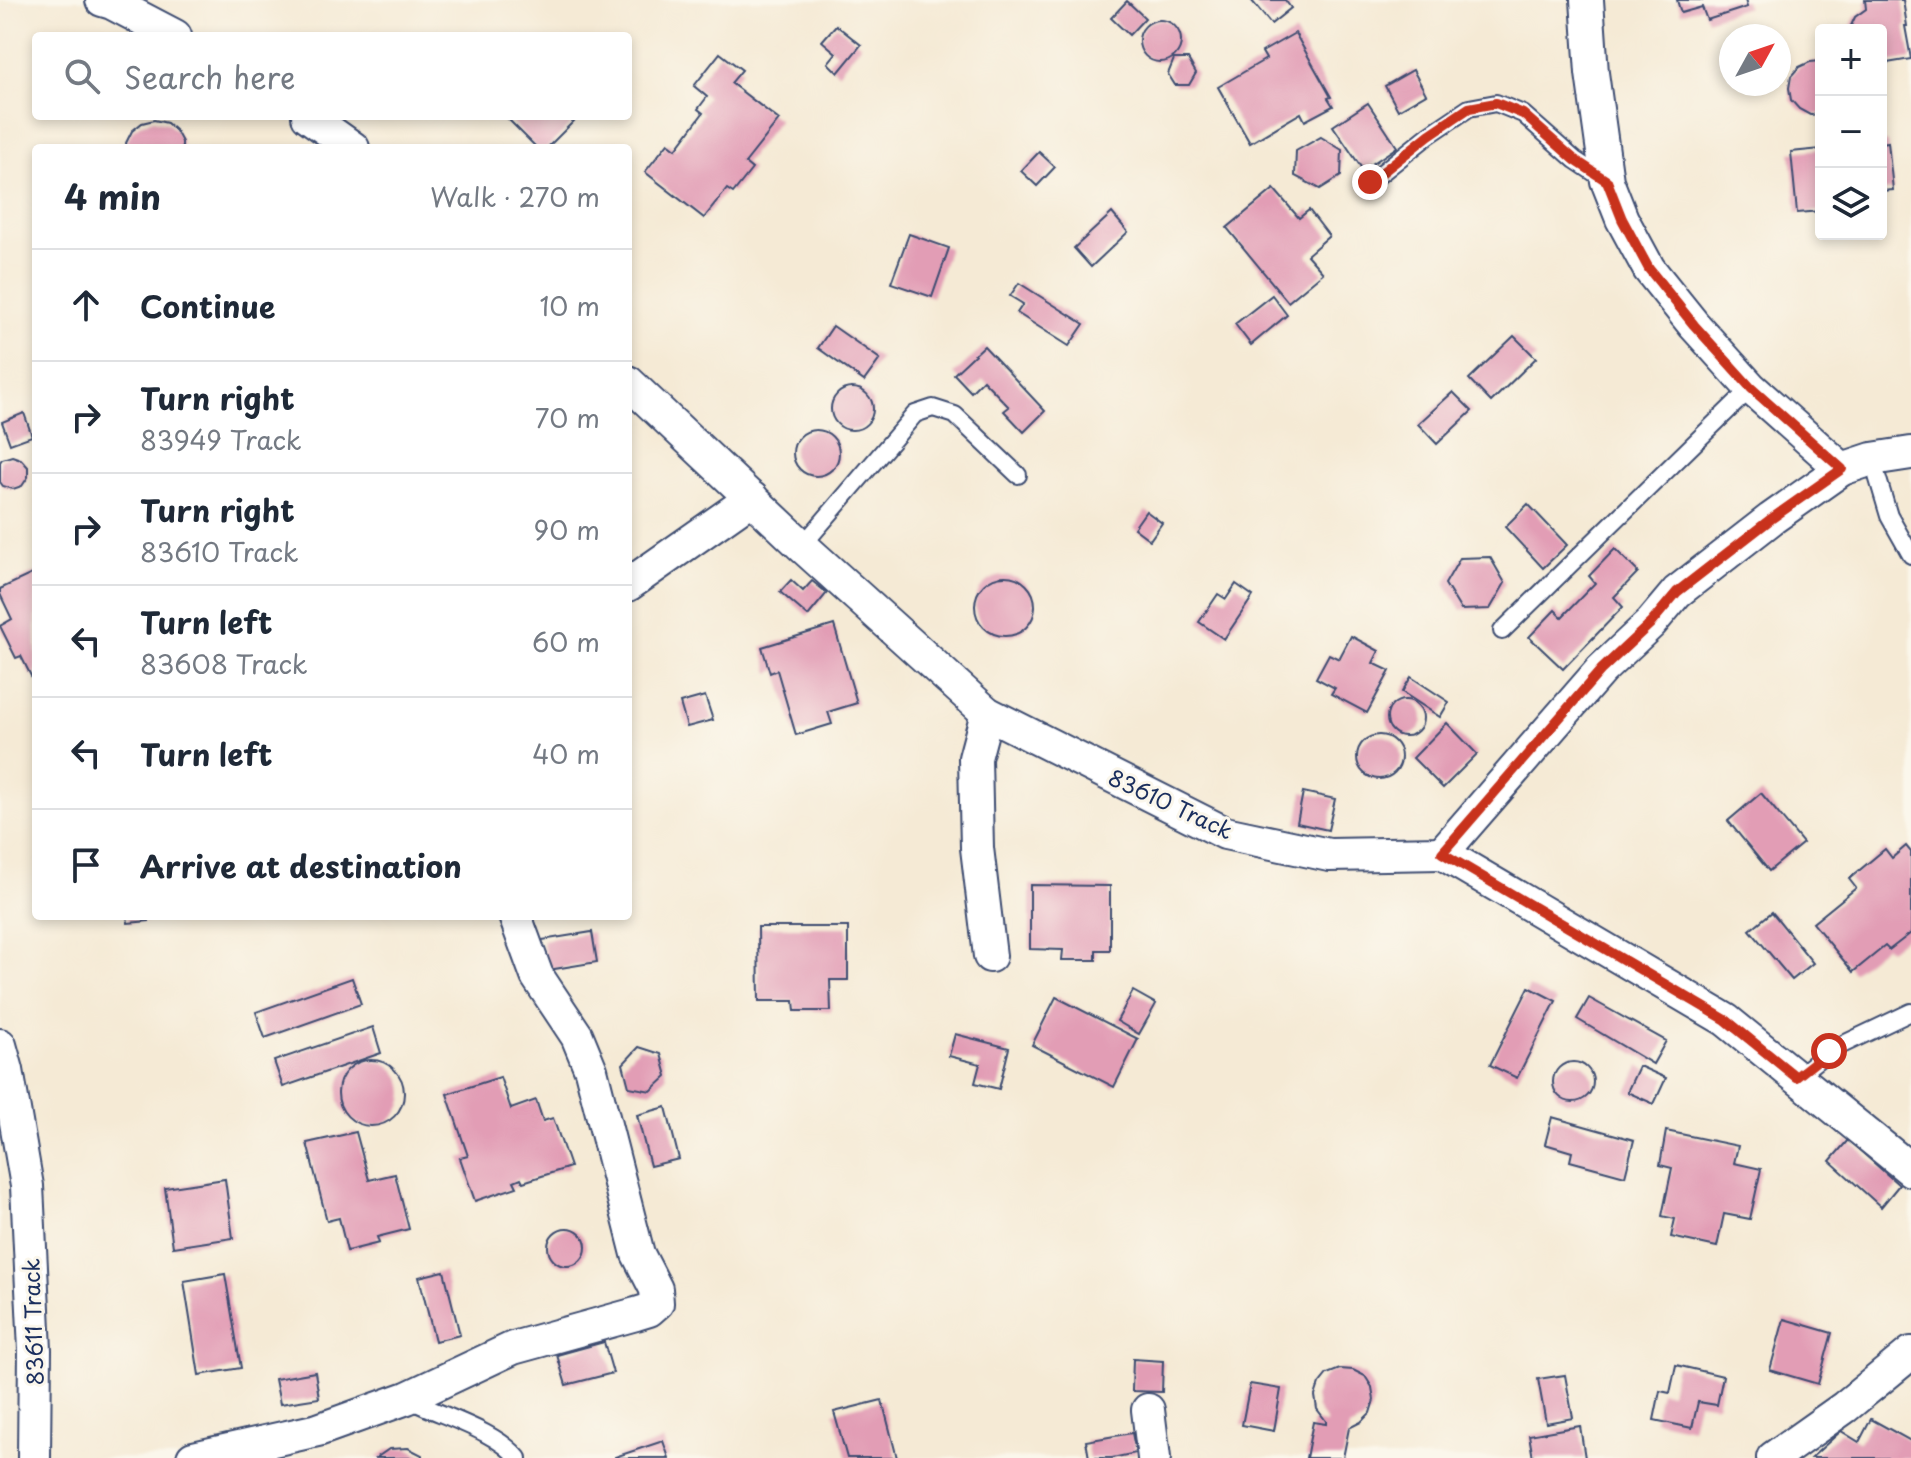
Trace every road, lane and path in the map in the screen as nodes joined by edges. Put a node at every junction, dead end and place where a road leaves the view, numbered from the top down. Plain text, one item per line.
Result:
1 (102, 0) edge
2 (1587, 0) edge
3 (167, 32) edge
4 (314, 120) edge
5 (347, 144) edge
6 (1607, 181) junction
7 (1370, 182) dead end
8 (632, 386) edge
9 (1751, 388) junction
10 (1911, 453) edge
11 (1872, 459) junction
12 (1842, 469) junction
13 (1018, 475) dead end
14 (752, 498) junction
15 (802, 546) junction
16 (1911, 555) edge
17 (632, 582) edge
18 (1502, 631) dead end
19 (987, 713) junction
20 (1442, 853) junction
21 (516, 920) edge
22 (990, 956) dead end
23 (1911, 1012) edge
24 (0, 1045) edge
25 (1796, 1077) junction
26 (1911, 1170) edge
27 (1911, 1353) edge
28 (407, 1398) junction
29 (1148, 1410) dead end
30 (34, 1458) edge
31 (193, 1458) edge
32 (518, 1458) edge
33 (1154, 1458) edge
34 (1773, 1458) edge

1 - 3 street
2 - 6 street
4 - 5 street
6 - 7 lane
6 - 9 street
8 - 14 street, 83610 Track
9 - 12 street
9 - 18 lane
10 - 11 street
11 - 12 street
11 - 16 lane
12 - 20 street
13 - 15 lane
14 - 15 street, 83610 Track
14 - 17 street
15 - 19 street, 83610 Track
19 - 20 street, 83610 Track
19 - 22 street
20 - 25 street
21 - 28 street
23 - 25 lane
24 - 30 street, 83611 Track
25 - 26 street
27 - 34 street
28 - 31 street
28 - 32 lane
29 - 33 street

